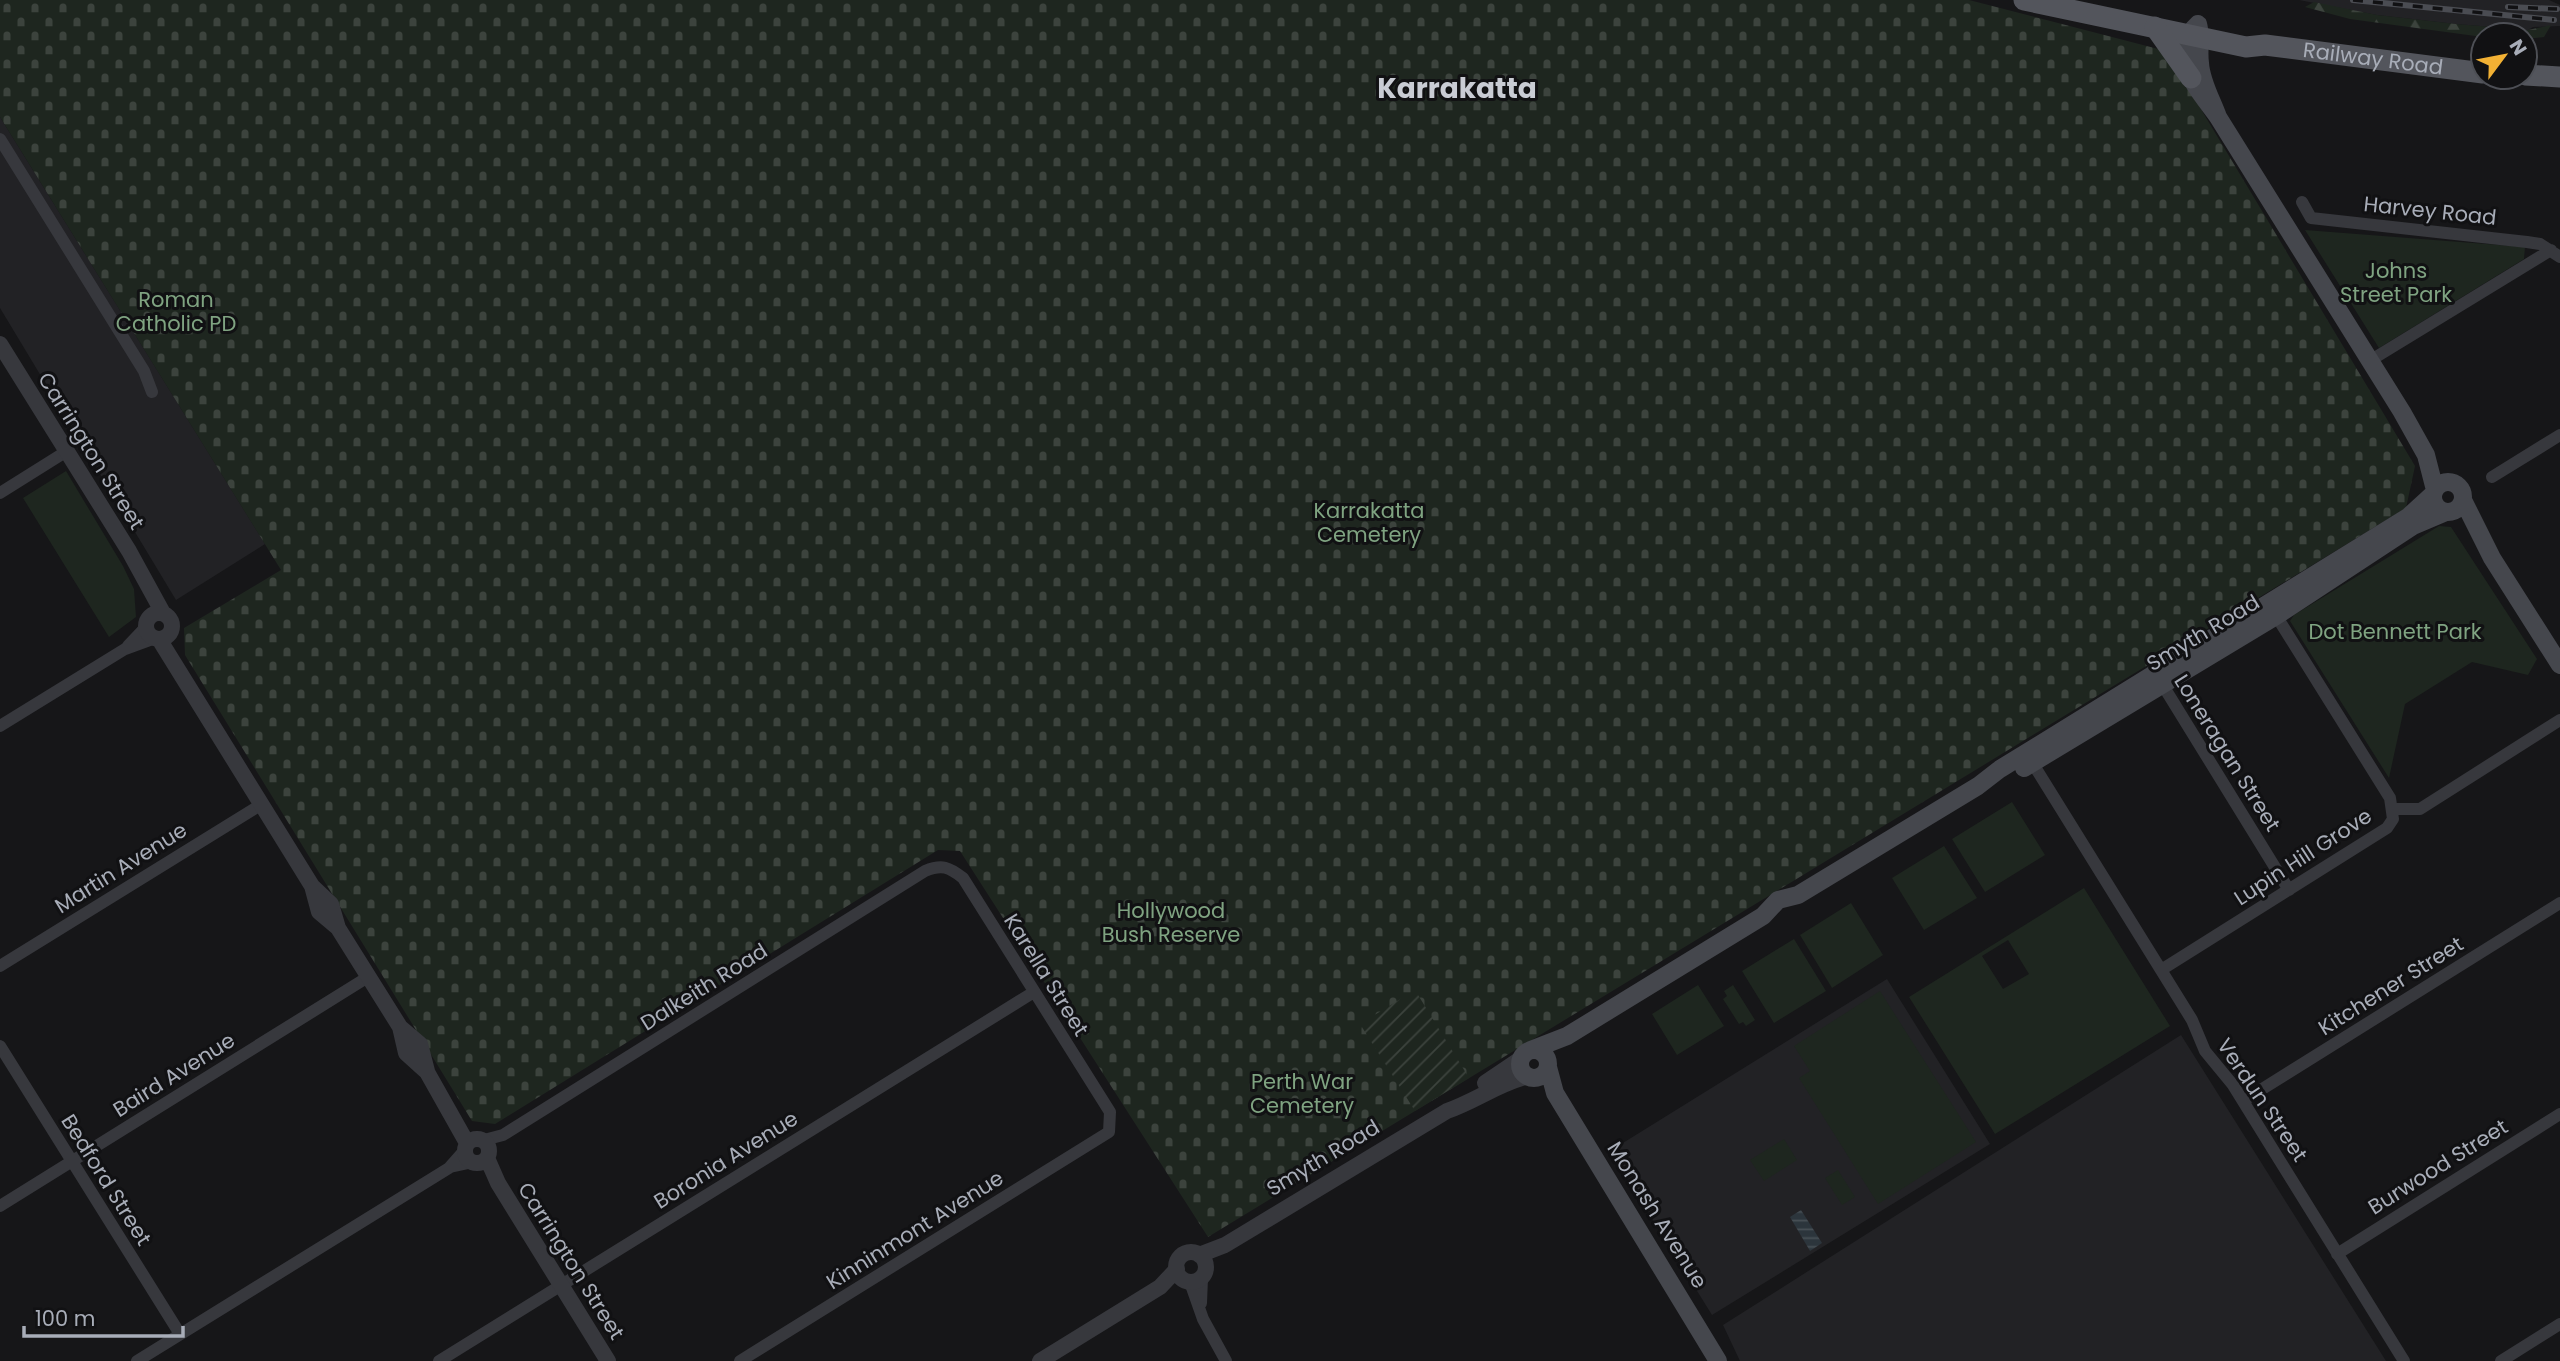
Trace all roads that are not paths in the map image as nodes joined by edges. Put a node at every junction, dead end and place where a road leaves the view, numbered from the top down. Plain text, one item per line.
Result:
1 (2024, 0) edge
2 (2076, 0) edge
3 (2155, 27) junction
4 (2196, 32) junction
5 (2469, 71) edge
6 (2539, 76) edge
7 (2560, 77) edge
8 (2190, 78) junction
9 (2218, 117) junction
10 (0, 139) edge
11 (2302, 202) dead end
12 (2556, 254) edge
13 (0, 344) edge
14 (2371, 360) junction
15 (152, 392) dead end
16 (2560, 435) edge
17 (67, 451) junction
18 (2426, 455) junction
19 (2492, 477) dead end
20 (2452, 482) junction
21 (2434, 492) junction
22 (0, 493) edge
23 (2463, 500) junction
24 (2448, 512) junction
25 (2492, 558) junction
26 (2272, 609) junction
27 (157, 628) junction
28 (2560, 665) edge
29 (2158, 678) junction
30 (2560, 720) edge
31 (0, 726) edge
32 (2029, 758) junction
33 (261, 803) junction
34 (2393, 809) junction
35 (925, 871) joint
36 (2289, 890) junction
37 (2560, 903) edge
38 (0, 966) edge
39 (2161, 970) junction
40 (368, 977) junction
41 (1034, 992) junction
42 (1567, 1035) junction
43 (0, 1046) edge
44 (1527, 1054) junction
45 (1548, 1065) junction
46 (1530, 1077) junction
47 (1555, 1093) junction
48 (2243, 1101) junction
49 (1447, 1111) junction
50 (2560, 1114) edge
51 (1110, 1132) joint
52 (477, 1151) junction
53 (72, 1161) junction
54 (0, 1206) edge
55 (2337, 1254) junction
56 (1193, 1271) junction
57 (561, 1285) junction
58 (2560, 1324) edge
59 (180, 1334) junction
60 (137, 1361) edge
61 (439, 1361) edge
62 (608, 1361) edge
63 (740, 1361) edge
64 (1040, 1361) edge
65 (1226, 1361) edge
66 (1718, 1361) edge
67 (2404, 1361) edge
68 (2501, 1361) edge

1 - 3 main road, Railway Road
2 - 4 main road, Railway Road
3 - 4 main road, Railway Road
3 - 8 main road
4 - 5 main road, Railway Road
4 - 8 main road
4 - 9 main road
6 - 7 main road
8 - 9 main road
9 - 14 main road
10 - 15 street
11 - 12 street, Harvey Road
12 - 14 street
13 - 17 street, Carrington Street
14 - 18 main road
16 - 19 street
17 - 22 street
17 - 27 street, Carrington Street
18 - 20 main road
18 - 21 main road
20 - 21 main road
20 - 23 main road
21 - 24 main road
21 - 26 main road, Smyth Road
23 - 24 main road
23 - 25 main road
24 - 25 main road
24 - 26 main road, Smyth Road
25 - 28 main road
26 - 29 main road, Smyth Road
26 - 34 street, Lupin Hill Grove
27 - 31 street
27 - 33 street, Carrington Street
29 - 32 main road, Smyth Road
29 - 36 street, Loneragan Street
30 - 34 street
32 - 39 street, Verdun Street
32 - 42 main road, Smyth Road
33 - 38 street, Martin Avenue
33 - 40 street, Carrington Street
34 - 36 street, Lupin Hill Grove
35 - 41 street, Karella Street
35 - 52 street, Dalkeith Road
36 - 39 street, Lupin Hill Grove
37 - 48 street, Kitchener Street
39 - 48 street, Verdun Street
40 - 52 street, Carrington Street
40 - 53 street, Baird Avenue
41 - 51 street, Karella Street
41 - 57 street, Boronia Avenue
42 - 44 main road, Smyth Road
42 - 45 main road, Smyth Road
43 - 53 street, Bedford Street
44 - 45 main road
44 - 46 main road
44 - 49 street, Smyth Road
45 - 46 main road
45 - 47 main road, Monash Avenue
46 - 47 main road, Monash Avenue
46 - 49 street, Smyth Road
47 - 66 main road, Monash Avenue
48 - 55 street, Verdun Street
49 - 56 street, Smyth Road
50 - 55 street, Burwood Street
51 - 63 street, Kinninmont Avenue
52 - 57 street, Carrington Street
52 - 59 street
53 - 54 street, Baird Avenue
53 - 59 street, Bedford Street
55 - 67 street, Verdun Street
56 - 64 street
56 - 65 street
57 - 61 street, Boronia Avenue
57 - 62 street, Carrington Street
58 - 68 street
59 - 60 street

